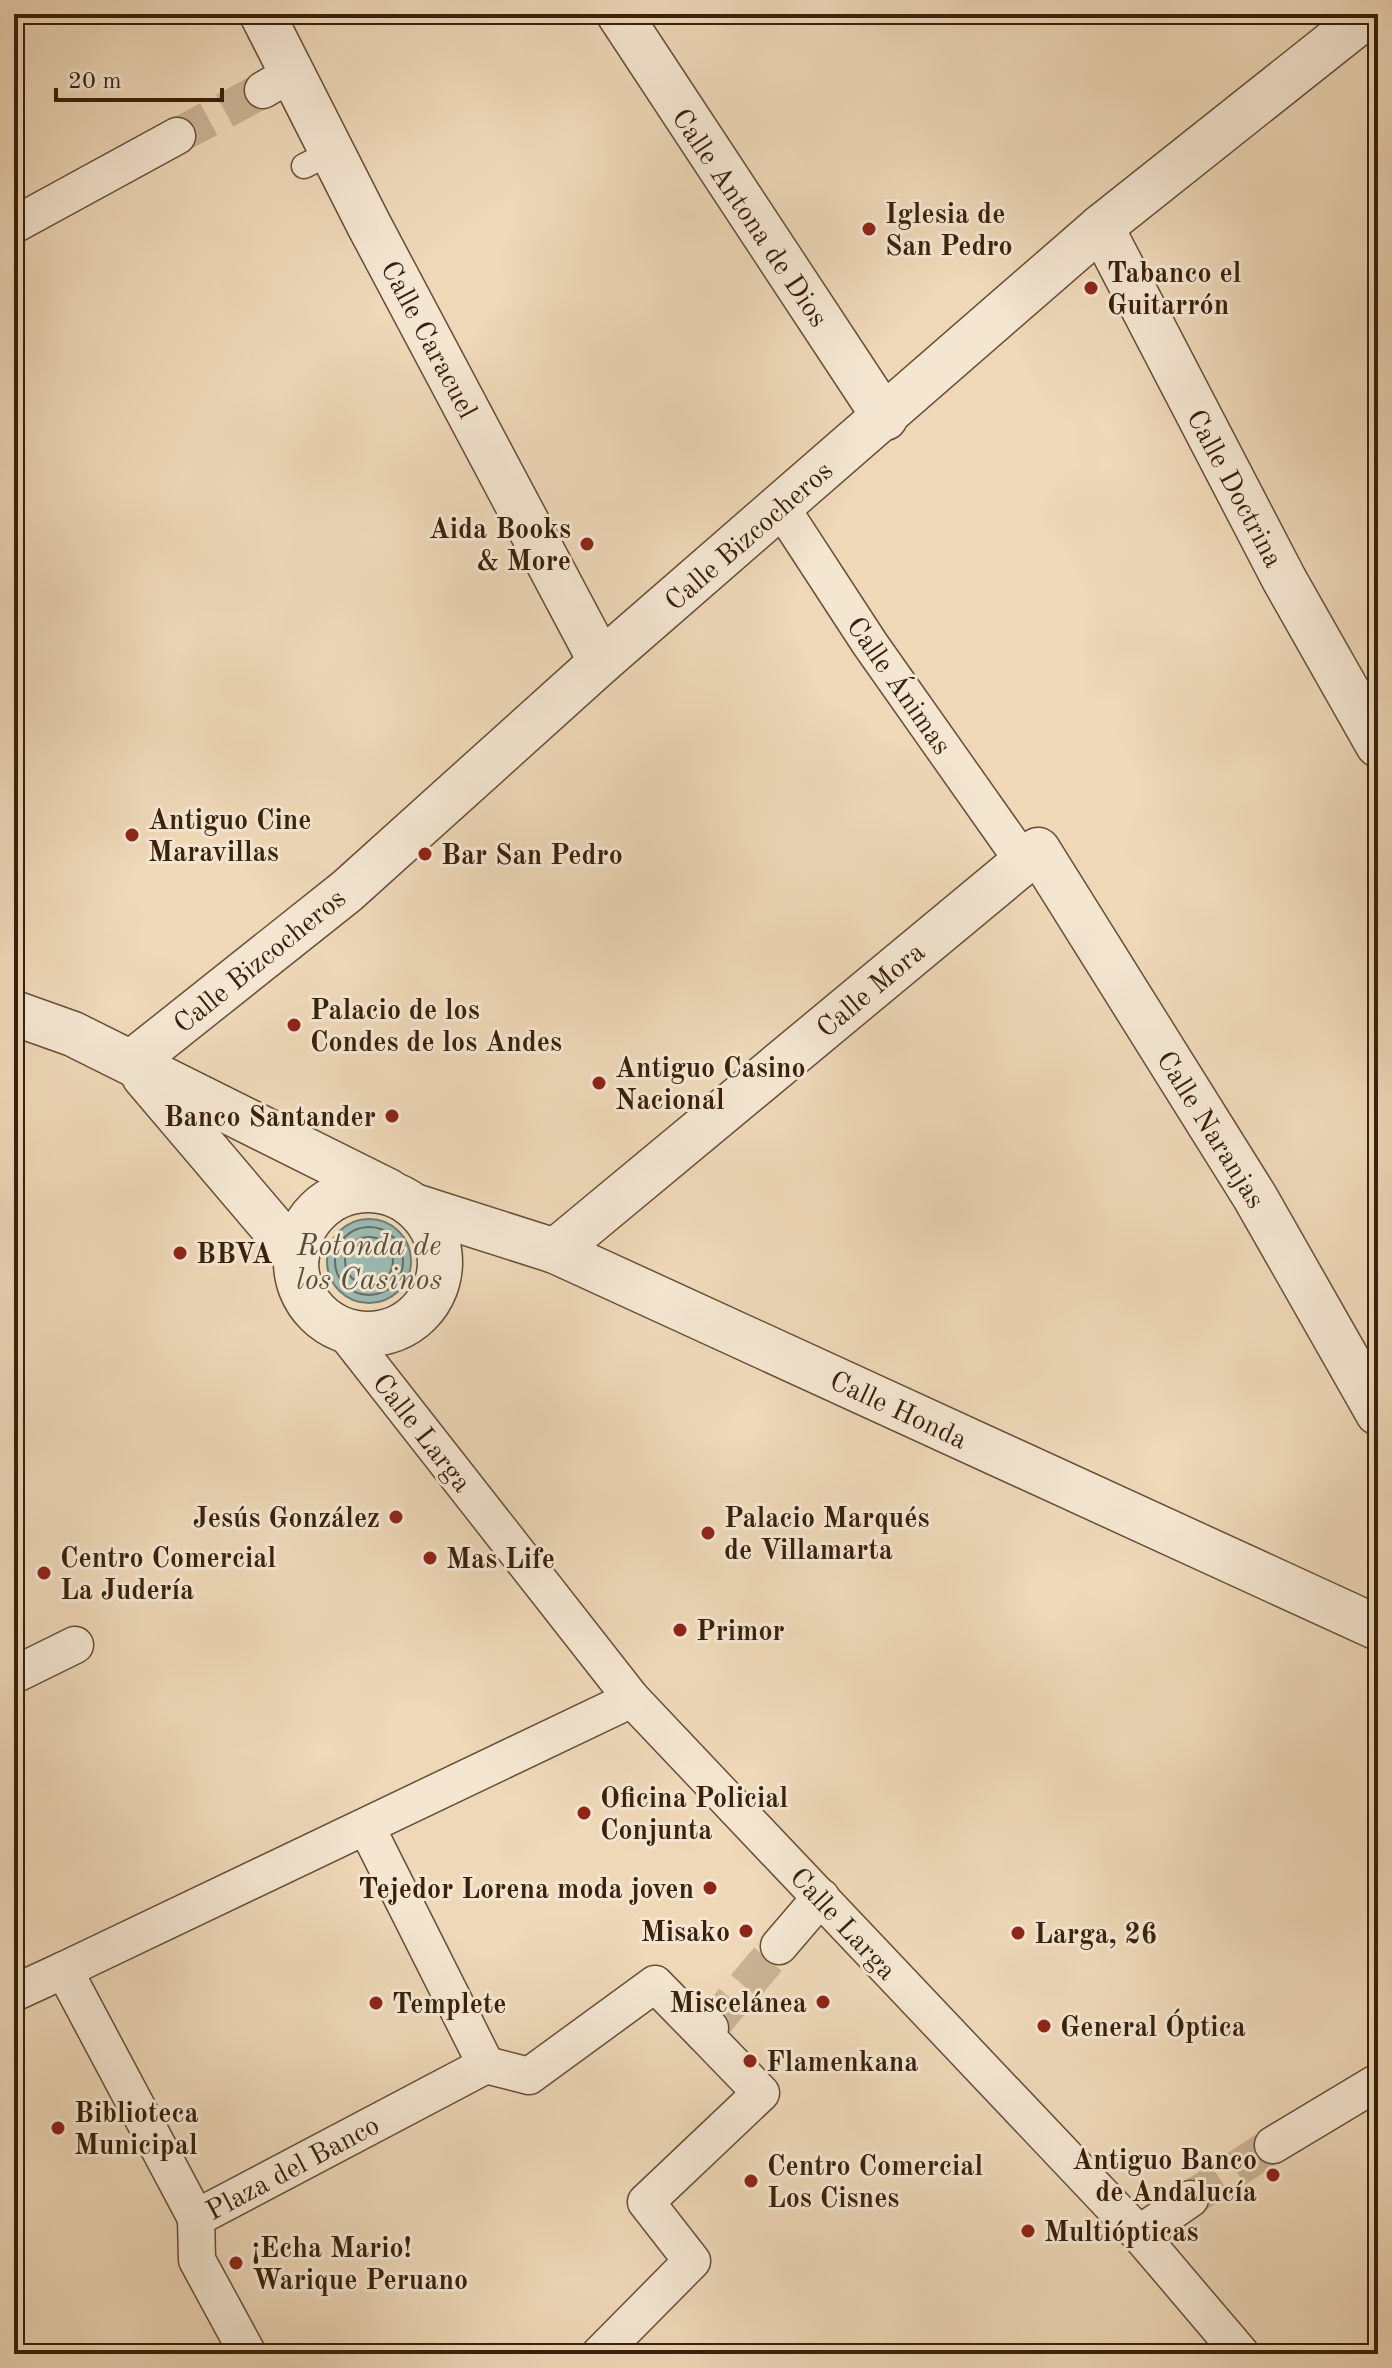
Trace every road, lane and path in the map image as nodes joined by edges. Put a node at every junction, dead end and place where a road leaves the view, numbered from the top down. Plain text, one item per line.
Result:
1 (262, 14) edge
2 (619, 14) edge
3 (1369, 14) edge
4 (177, 136) tunnel mouth
5 (14, 225) edge
6 (1101, 227) junction
7 (885, 418) junction
8 (780, 506) junction
9 (601, 662) junction
10 (1378, 745) edge
11 (1030, 856) junction
12 (14, 1013) edge
13 (132, 1062) junction
14 (404, 1200) junction
15 (555, 1251) junction
16 (297, 1256) junction
17 (342, 1329) junction
18 (1378, 1413) edge
19 (1378, 1628) edge
20 (75, 1645) dead end
21 (14, 1675) edge
22 (632, 1699) junction
23 (367, 1828) junction
24 (821, 1897) junction
25 (779, 1946) tunnel mouth
26 (64, 1970) junction
27 (14, 1993) edge
28 (486, 2065) junction
29 (1378, 2082) edge
30 (1273, 2145) tunnel mouth
31 (1190, 2199) tunnel mouth
32 (196, 2218) junction
33 (1139, 2234) junction
34 (248, 2354) edge
35 (600, 2354) edge
36 (1241, 2354) edge

1 - 9 street, Calle Caracuel
2 - 7 street, Calle Antona de Dios
3 - 6 street, Calle Bizcocheros
4 - 5 street
6 - 7 street, Calle Bizcocheros
6 - 10 street, Calle Doctrina
7 - 8 street, Calle Bizcocheros
8 - 9 street, Calle Bizcocheros
8 - 11 street, Calle Ánimas
9 - 13 street, Calle Bizcocheros
11 - 15 street, Calle Mora
11 - 18 street, Calle Naranjas
12 - 13 street
13 - 14 street
13 - 16 street
14 - 15 street, Calle Honda
14 - 16 street
14 - 17 street
15 - 19 street, Calle Honda
16 - 17 street
17 - 22 street, Calle Larga
20 - 21 street
22 - 23 street
22 - 24 street, Calle Larga
23 - 26 street
23 - 28 street
24 - 25 street
24 - 33 street, Calle Larga
26 - 27 street
26 - 32 street, Plaza del Banco
28 - 32 street, Plaza del Banco
28 - 35 street
29 - 30 street
31 - 33 street
32 - 34 street
33 - 36 street, Calle Larga

